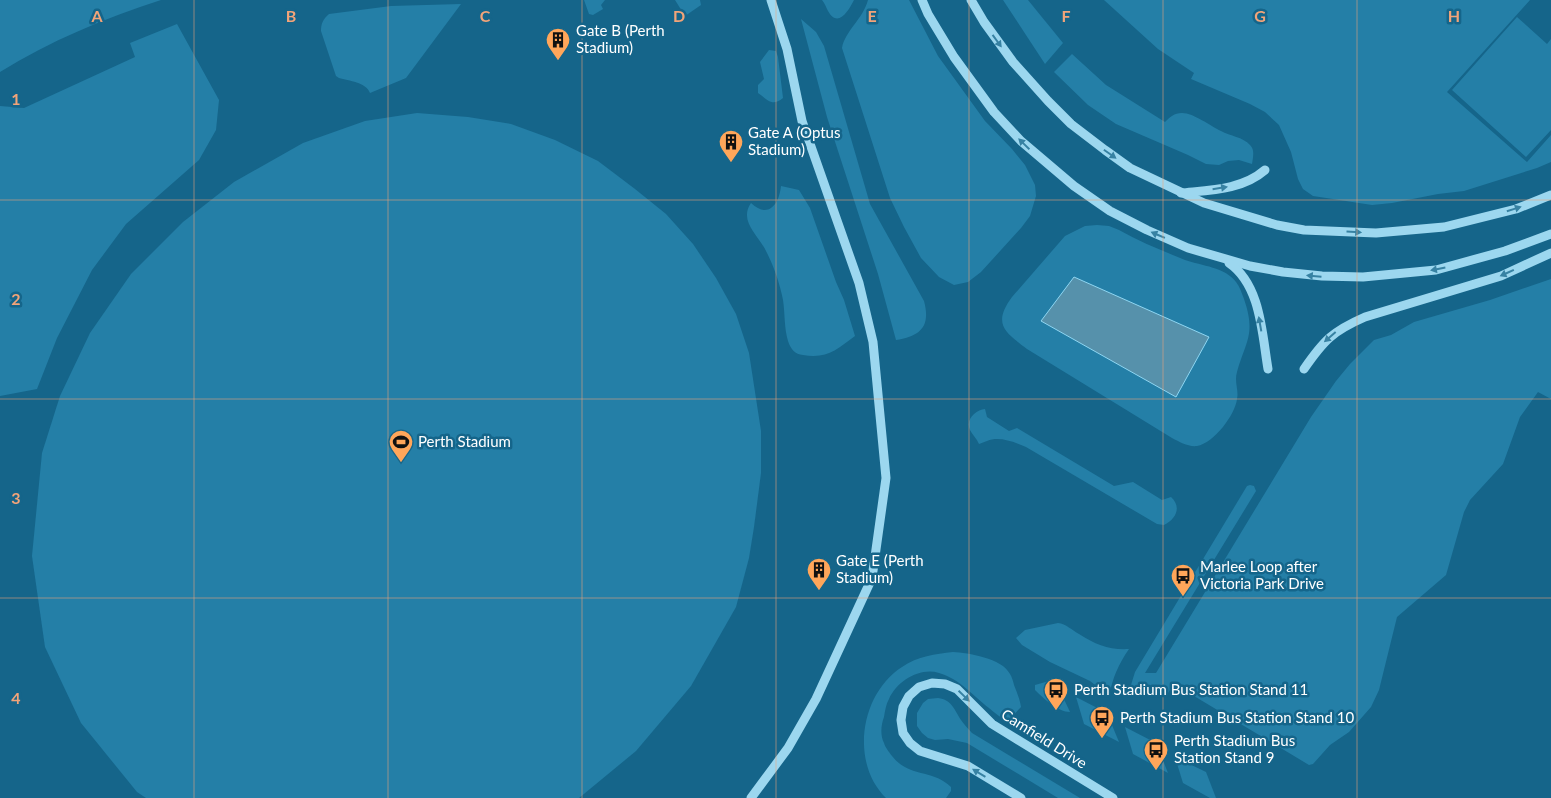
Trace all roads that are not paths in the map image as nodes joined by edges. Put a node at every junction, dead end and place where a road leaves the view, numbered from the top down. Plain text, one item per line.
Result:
1 (771, 0) edge
2 (922, 0) edge
3 (971, 0) edge
4 (1265, 170) dead end
5 (1180, 193) junction
6 (1551, 195) edge
7 (1551, 234) edge
8 (1551, 253) edge
9 (1224, 259) junction
10 (1304, 369) dead end
11 (1268, 370) dead end
12 (751, 798) edge
13 (1021, 798) edge
14 (1113, 798) edge

1 - 12 street
9 -> 2 street
3 -> 5 street
5 -> 4 street
5 -> 6 street
7 -> 9 street
8 -> 10 street
11 -> 9 street
13 -> 14 street, Camfield Drive

